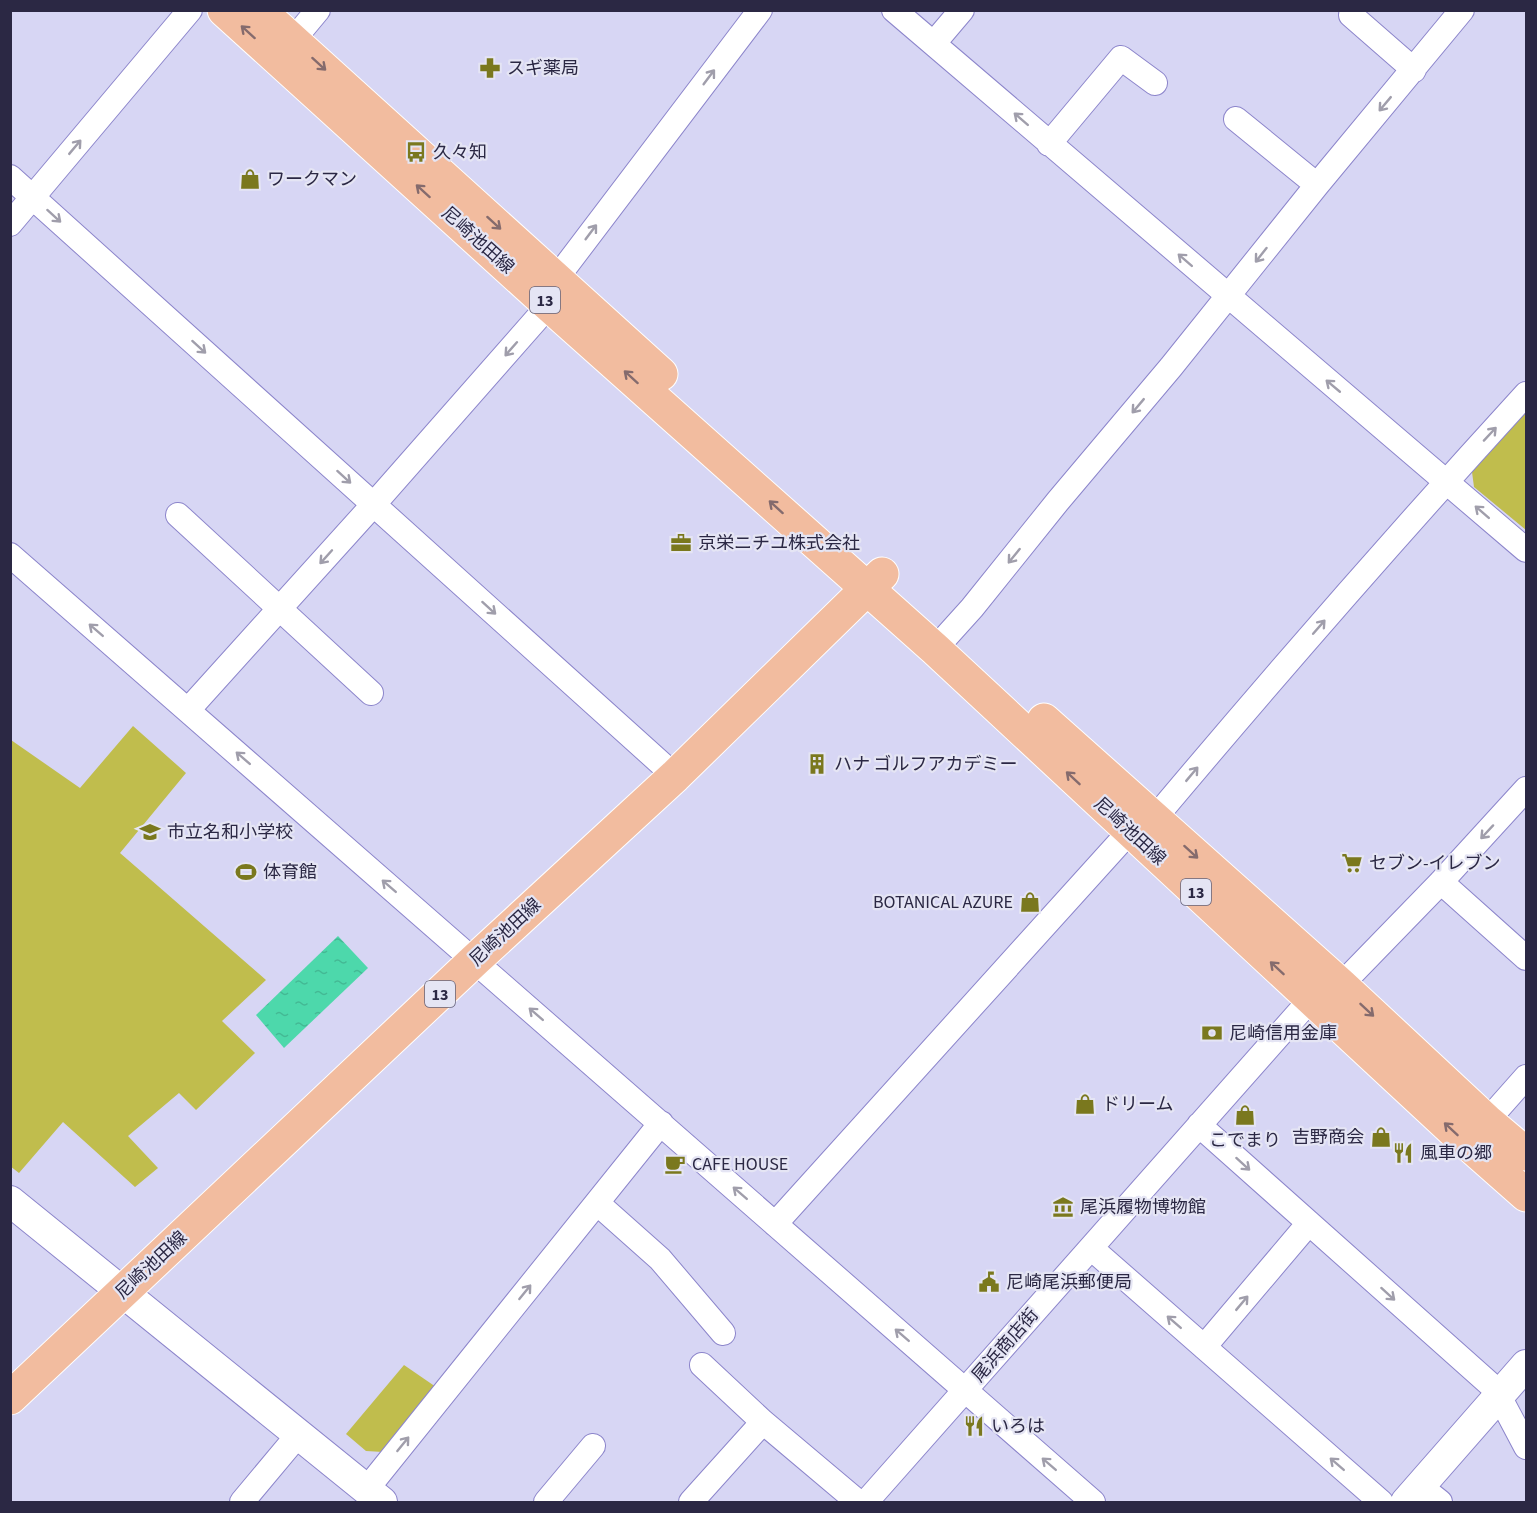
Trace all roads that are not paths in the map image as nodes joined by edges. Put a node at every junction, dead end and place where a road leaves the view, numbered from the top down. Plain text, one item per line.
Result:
1 (190, 10) edge
2 (224, 10) edge
3 (259, 10) edge
4 (318, 10) edge
5 (760, 10) edge
6 (894, 10) edge
7 (962, 10) edge
8 (1462, 10) edge
9 (1351, 15) dead end
10 (934, 43) junction
11 (285, 49) junction
12 (1414, 70) junction
13 (1155, 83) dead end
14 (1236, 119) dead end
15 (1049, 144) junction
16 (10, 177) edge
17 (1317, 184) junction
18 (33, 198) junction
19 (10, 224) edge
20 (552, 292) junction
21 (1228, 297) junction
22 (1527, 394) edge
23 (1446, 481) junction
24 (374, 504) junction
25 (178, 515) dead end
26 (1527, 550) edge
27 (10, 555) edge
28 (874, 581) junction
29 (279, 609) junction
30 (942, 642) junction
31 (371, 693) dead end
32 (188, 710) junction
33 (675, 776) junction
34 (1527, 789) edge
35 (1142, 825) junction
36 (1441, 882) junction
37 (1527, 958) edge
38 (475, 960) junction
39 (1341, 985) junction
40 (1311, 999) junction
41 (1527, 1077) edge
42 (1487, 1120) junction
43 (661, 1123) junction
44 (1199, 1125) junction
45 (1527, 1154) edge
46 (1527, 1195) edge
47 (10, 1201) edge
48 (597, 1203) junction
49 (1309, 1223) junction
50 (775, 1224) junction
51 (1091, 1248) junction
52 (123, 1292) junction
53 (723, 1332) dead end
54 (1204, 1347) junction
55 (702, 1365) dead end
56 (1527, 1365) edge
57 (965, 1391) junction
58 (1500, 1395) junction
59 (10, 1398) edge
60 (763, 1422) junction
61 (298, 1435) junction
62 (593, 1446) dead end
63 (1527, 1447) edge
64 (374, 1496) edge
65 (1422, 1497) edge
66 (242, 1503) edge
67 (546, 1503) edge
68 (691, 1503) edge
69 (858, 1503) edge
70 (866, 1503) edge
71 (1093, 1503) edge
72 (1381, 1503) edge

18 -> 1 street
11 -> 2 main road, 尼崎池田線 / 13
3 - 11 main road, 尼崎池田線 / 13
4 - 11 street
20 -> 5 street
6 - 10 street
7 - 10 street
8 - 12 street
9 - 12 street
15 -> 10 street
11 - 20 main road, 尼崎池田線 / 13
12 -> 17 street
13 - 15 street
14 - 17 street
21 -> 15 street
16 - 18 street
17 -> 21 street
18 - 19 street
18 -> 24 street
20 -> 24 street
20 - 28 main road, 尼崎池田線 / 13
23 -> 21 street
21 -> 30 street
23 -> 22 street
26 -> 23 street
35 -> 23 street
24 -> 29 street
24 -> 33 street
25 - 29 street
32 -> 27 street
28 - 30 main road, 尼崎池田線 / 13
28 - 33 main road, 尼崎池田線 / 13
29 - 31 street
29 - 32 street
30 - 35 main road, 尼崎池田線 / 13
38 -> 32 street
33 - 38 main road, 尼崎池田線 / 13
34 -> 36 street
35 -> 39 main road, 尼崎池田線 / 13
40 -> 35 main road, 尼崎池田線 / 13
35 - 50 street
36 - 37 street
36 - 39 street
43 -> 38 street
38 - 52 main road, 尼崎池田線 / 13
39 - 40 street
39 -> 42 main road, 尼崎池田線 / 13
40 - 44 street, 尾浜商店街
46 -> 40 main road, 尼崎池田線 / 13
41 - 42 street
42 - 45 main road, 尼崎池田線 / 13
43 - 48 street
50 -> 43 street
44 -> 49 street
44 - 51 street, 尾浜商店街
47 - 52 street
48 - 53 street
64 -> 48 street
54 -> 49 street
49 -> 58 street
57 -> 50 street
54 -> 51 street
51 - 57 street, 尾浜商店街
52 - 59 main road, 尼崎池田線 / 13
52 - 61 street
72 -> 54 street
55 - 60 street
56 - 58 street
57 - 70 street, 尾浜商店街
71 -> 57 street
58 - 63 street
58 - 65 street
60 - 68 street
60 - 69 street
61 - 64 street
61 - 66 street
62 - 67 street

